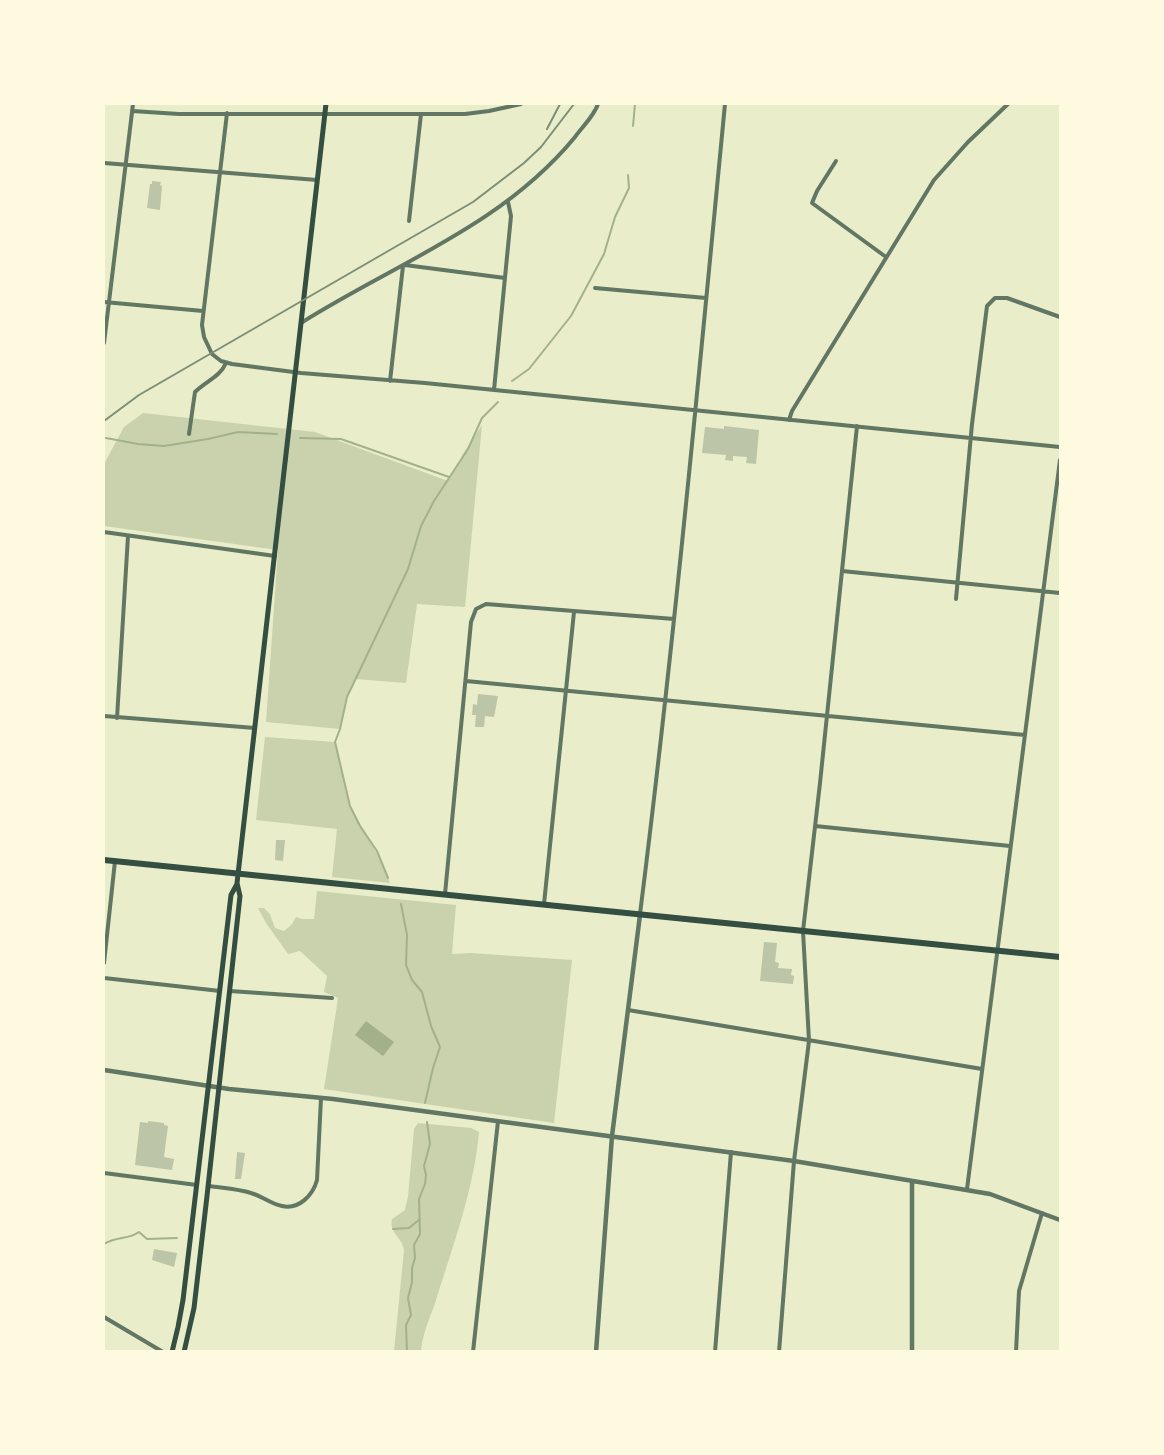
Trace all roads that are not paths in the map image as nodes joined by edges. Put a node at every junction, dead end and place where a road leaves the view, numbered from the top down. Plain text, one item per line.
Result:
1 (133, 104) edge
2 (326, 104) edge
3 (521, 104) edge
4 (598, 104) edge
5 (725, 104) edge
6 (1008, 104) edge
7 (132, 111) junction
8 (227, 113) junction
9 (326, 113) junction
10 (421, 114) junction
11 (836, 160) dead end
12 (104, 163) edge
13 (125, 165) junction
14 (221, 174) junction
15 (318, 180) junction
16 (508, 202) junction
17 (409, 221) dead end
18 (886, 256) junction
19 (404, 265) junction
20 (505, 278) junction
21 (595, 288) dead end
22 (706, 298) junction
23 (106, 302) edge
24 (204, 310) junction
25 (1060, 317) edge
26 (301, 323) junction
27 (104, 343) edge
28 (226, 363) junction
29 (296, 372) junction
30 (390, 381) junction
31 (494, 390) junction
32 (696, 410) junction
33 (789, 420) junction
34 (857, 426) junction
35 (189, 434) dead end
36 (971, 438) junction
37 (1060, 447) edge
38 (1060, 460) edge
39 (104, 532) edge
40 (128, 536) junction
41 (275, 556) junction
42 (842, 571) junction
43 (957, 582) junction
44 (1043, 591) junction
45 (1060, 593) edge
46 (956, 600) dead end
47 (574, 612) junction
48 (675, 619) junction
49 (466, 681) junction
50 (566, 690) junction
51 (666, 700) junction
52 (828, 715) junction
53 (104, 716) edge
54 (117, 718) junction
55 (255, 728) junction
56 (1025, 735) junction
57 (815, 826) junction
58 (1010, 846) junction
59 (104, 860) edge
60 (115, 861) junction
61 (238, 874) junction
62 (237, 883) junction
63 (445, 895) junction
64 (544, 905) junction
65 (640, 915) junction
66 (803, 931) junction
67 (997, 951) junction
68 (1060, 957) edge
69 (104, 963) edge
70 (104, 978) edge
71 (220, 991) junction
72 (230, 991) junction
73 (333, 998) dead end
74 (628, 1010) junction
75 (809, 1041) junction
76 (982, 1069) junction
77 (104, 1070) edge
78 (209, 1086) junction
79 (220, 1087) junction
80 (321, 1098) junction
81 (498, 1121) junction
82 (612, 1136) junction
83 (731, 1152) junction
84 (794, 1161) junction
85 (104, 1173) edge
86 (912, 1181) junction
87 (197, 1185) junction
88 (209, 1186) junction
89 (967, 1189) junction
90 (1042, 1213) junction
91 (1060, 1220) edge
92 (104, 1317) edge
93 (163, 1352) edge
94 (172, 1352) edge
95 (184, 1352) edge
96 (473, 1352) edge
97 (596, 1352) edge
98 (715, 1352) edge
99 (779, 1352) edge
100 (912, 1352) edge
101 (1016, 1352) edge

1 - 7 street
2 - 9 main road
3 - 10 street
4 - 16 street
5 - 22 street
6 - 18 street
7 - 8 street
7 - 13 street
8 - 9 street
8 - 14 street
9 - 10 street
9 - 15 main road
10 - 17 street
11 - 18 street
12 - 13 street
13 - 14 street
13 - 23 street
14 - 15 street
14 - 24 street
15 - 26 main road
16 - 19 street
16 - 20 street
18 - 33 street
19 - 20 street
19 - 26 street
19 - 30 street
20 - 31 street
21 - 22 street
22 - 32 street
23 - 24 street
23 - 27 street
24 - 28 street
25 - 36 street
26 - 29 main road
28 - 29 street
28 - 35 street
29 - 30 street
29 - 41 main road
30 - 31 street
31 - 32 street
32 - 33 street
32 - 48 street
33 - 34 street
34 - 36 street
34 - 42 street
36 - 37 street
36 - 43 street
38 - 44 street
39 - 40 street
40 - 41 street
40 - 54 street
41 - 55 main road
42 - 43 street
42 - 52 street
43 - 44 street
43 - 46 street
44 - 45 street
44 - 56 street
47 - 48 street
47 - 49 street
47 - 50 street
48 - 51 street
49 - 50 street
49 - 63 street
50 - 51 street
50 - 64 street
51 - 52 street
51 - 65 street
52 - 56 street
52 - 57 street
53 - 54 street
54 - 55 street
55 - 61 main road
56 - 58 street
57 - 58 street
57 - 66 street
58 - 67 street
59 - 60 main road
60 - 61 main road
60 - 69 street
61 - 62 main road
61 - 63 main road
62 - 71 main road
62 - 72 main road
63 - 64 main road
64 - 65 main road
65 - 66 main road
65 - 74 street
66 - 67 main road
66 - 75 street
67 - 68 main road
67 - 76 street
70 - 71 street
71 - 78 main road
72 - 73 street
72 - 79 main road
74 - 75 street
74 - 82 street
75 - 76 street
75 - 84 street
76 - 89 street
77 - 78 street
78 - 79 street
78 - 87 main road
79 - 80 street
79 - 88 main road
80 - 81 street
80 - 88 street
81 - 82 street
81 - 96 street
82 - 83 street
82 - 97 street
83 - 84 street
83 - 98 street
84 - 86 street
84 - 99 street
85 - 87 street
86 - 89 street
86 - 100 street
87 - 94 main road
88 - 95 main road
89 - 90 street
90 - 91 street
90 - 101 street
92 - 93 street

